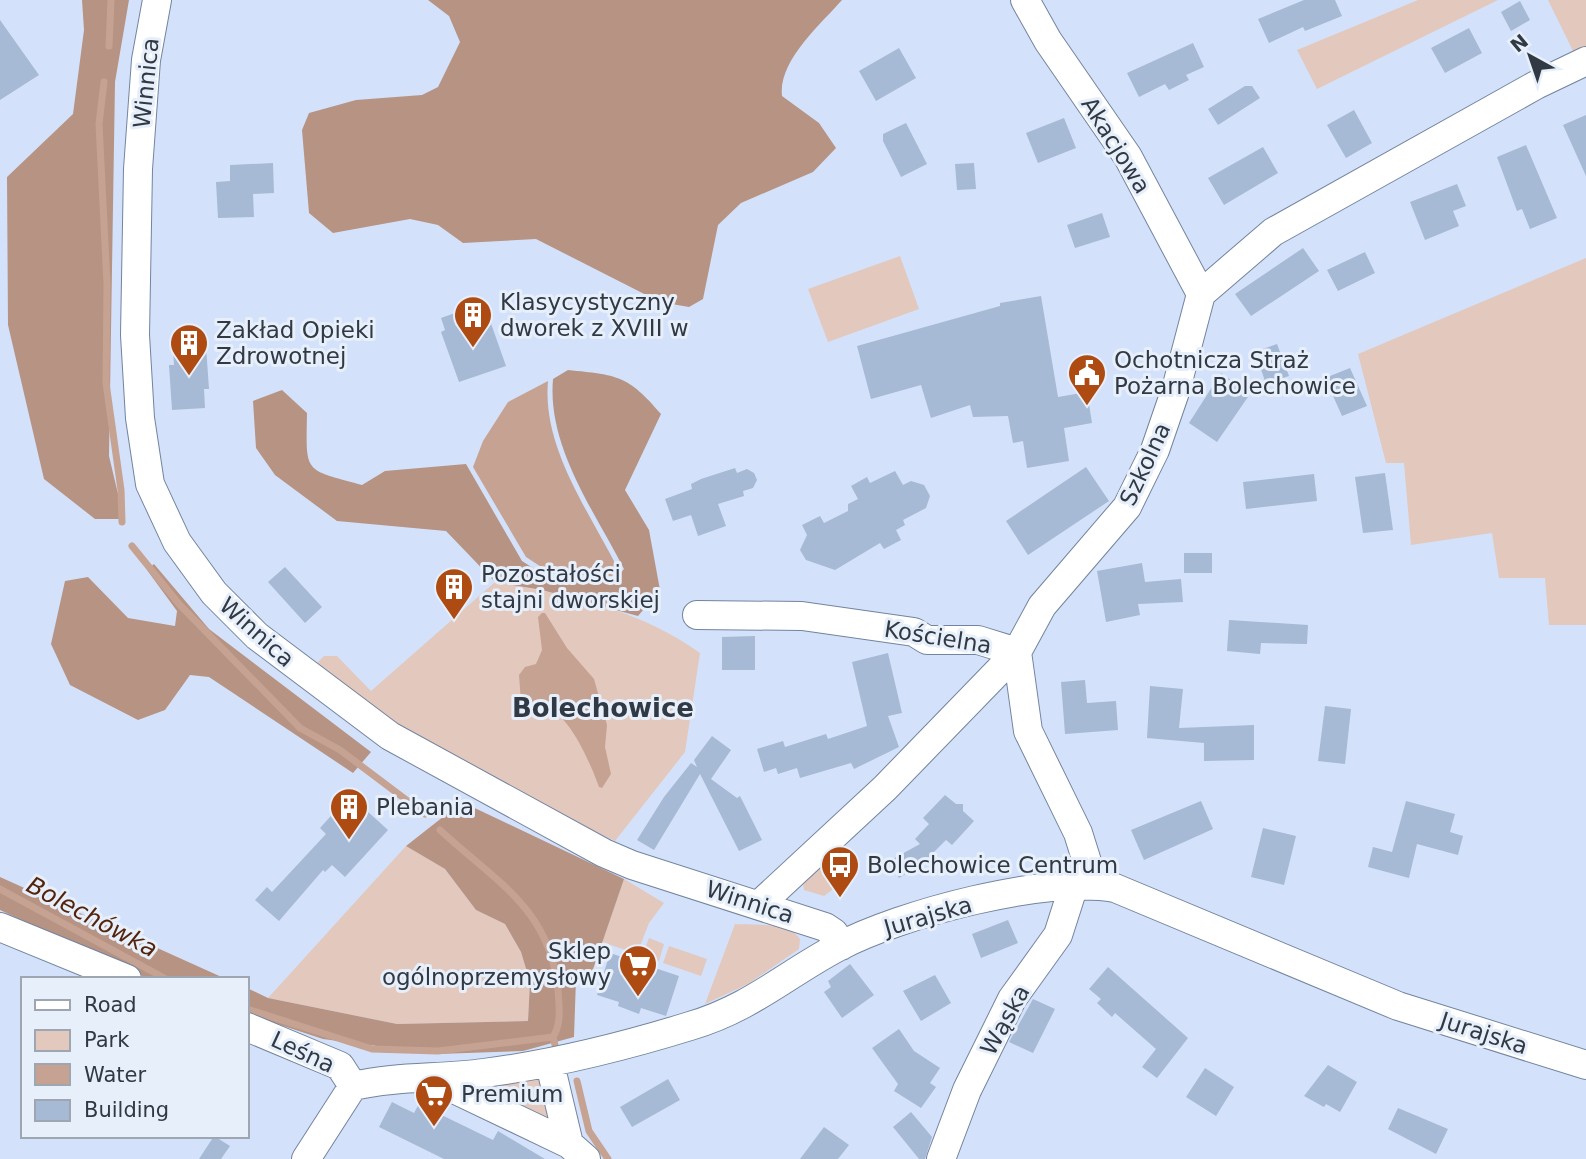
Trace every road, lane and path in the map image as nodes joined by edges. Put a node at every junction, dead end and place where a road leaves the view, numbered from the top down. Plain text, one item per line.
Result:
1 (156, 0) edge
2 (1025, 0) edge
3 (1586, 61) edge
4 (1201, 294) junction
5 (697, 615) dead end
6 (1017, 652) junction
7 (1084, 884) junction
8 (760, 904) junction
9 (0, 927) edge
10 (841, 946) junction
11 (122, 977) edge
12 (248, 1027) edge
13 (550, 1064) junction
14 (1586, 1065) edge
15 (432, 1079) junction
16 (353, 1086) junction
17 (578, 1151) edge
18 (306, 1159) edge
19 (941, 1159) edge

1 - 8 street, Winnica
2 - 4 street, Akacjowa
3 - 4 street
4 - 6 street, Szkolna
5 - 6 street, Kościelna
6 - 7 street, Kościelna
6 - 8 street, Szkolna
7 - 10 street, Jurajska
7 - 14 street, Jurajska
7 - 19 street, Wąska
8 - 10 street, Winnica
9 - 11 street
10 - 13 street, Jurajska
12 - 16 street, Leśna
13 - 15 street, Jurajska
13 - 17 street
15 - 16 street, Jurajska
15 - 17 street
16 - 18 street

